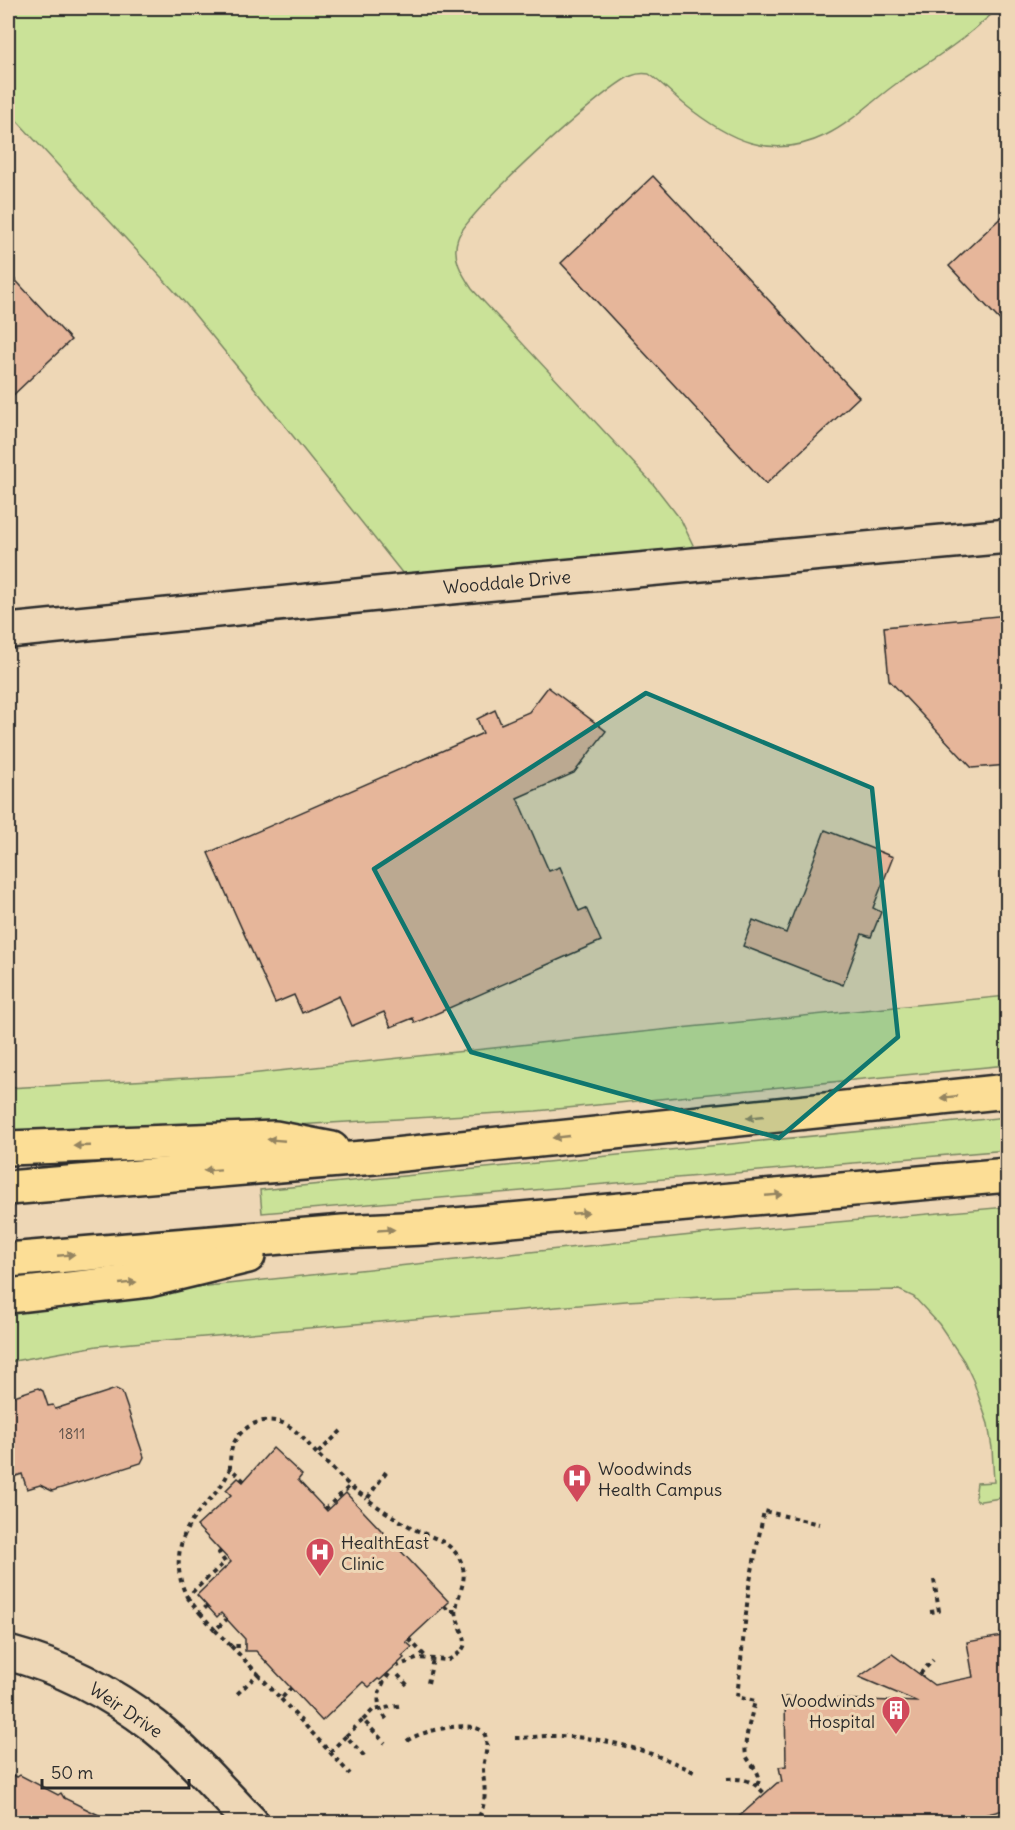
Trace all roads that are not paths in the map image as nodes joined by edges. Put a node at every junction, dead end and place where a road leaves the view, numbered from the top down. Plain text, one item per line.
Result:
1 (1008, 536) edge
2 (8, 631) edge
3 (1008, 1091) edge
4 (8, 1148) edge
5 (375, 1157) junction
6 (1008, 1175) edge
7 (8, 1188) edge
8 (343, 1232) junction
9 (8, 1260) edge
10 (8, 1296) edge
11 (8, 1653) edge
12 (251, 1822) edge

1 - 2 street, Wooddale Drive
3 -> 5 highway
5 -> 4 highway
5 -> 7 highway
8 -> 6 highway
9 -> 8 highway
10 -> 8 highway
11 - 12 street, Weir Drive

